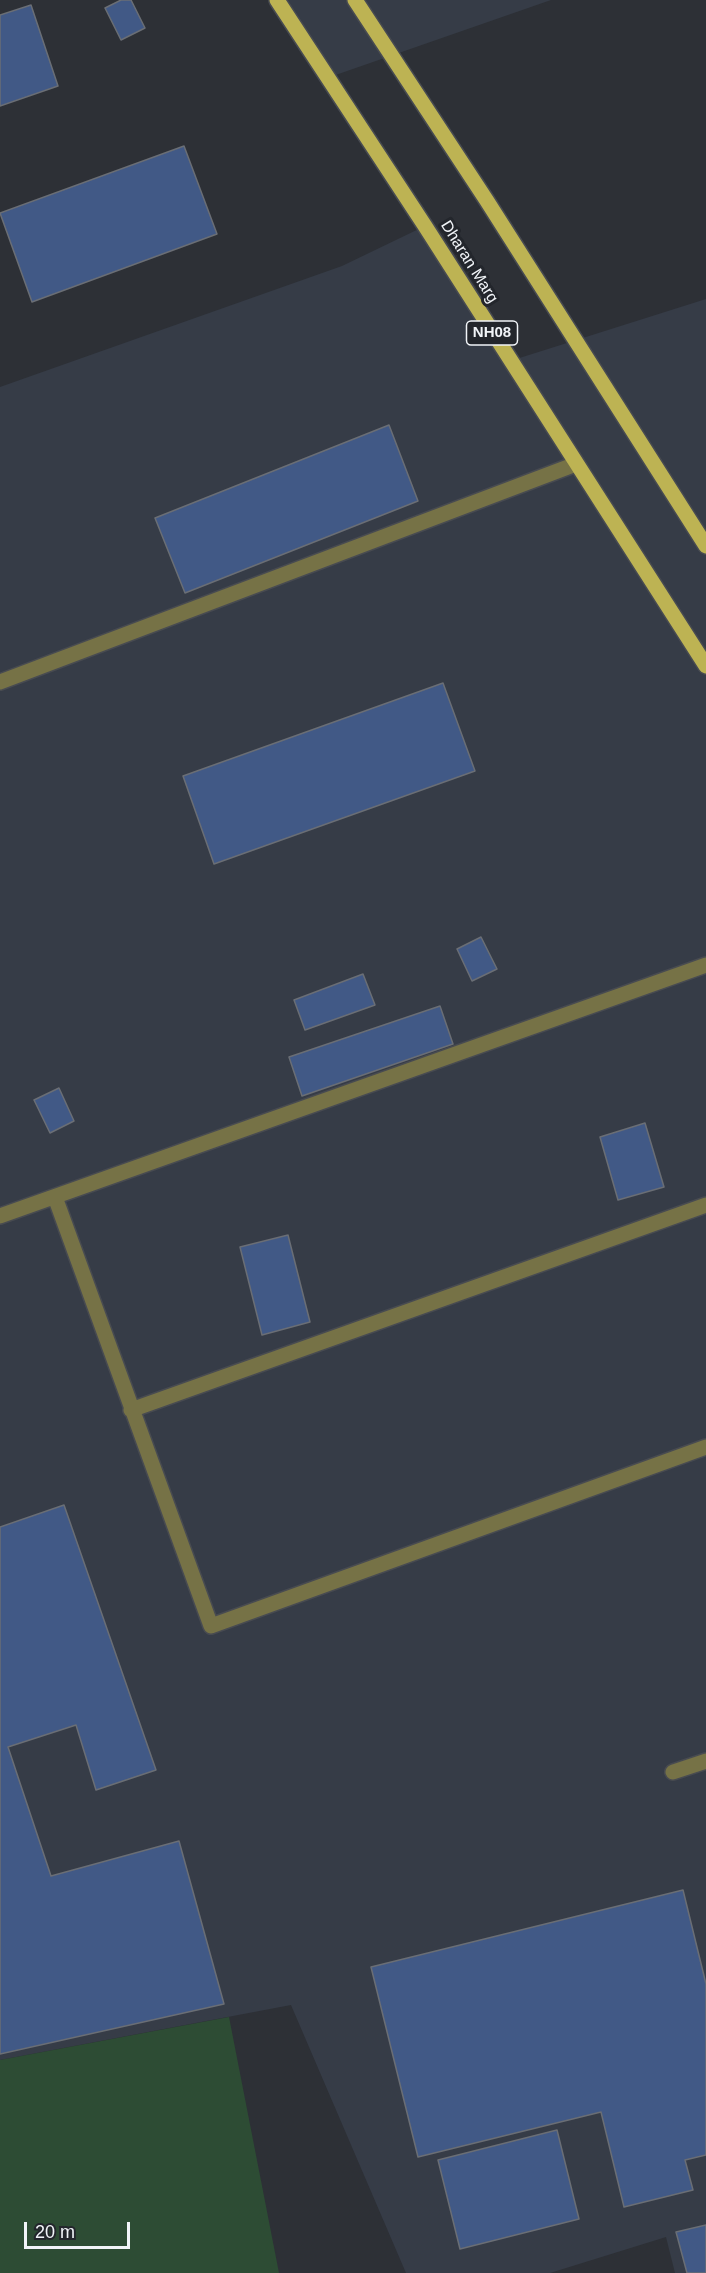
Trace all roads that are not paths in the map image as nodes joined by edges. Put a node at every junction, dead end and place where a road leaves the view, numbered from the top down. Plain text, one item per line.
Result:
1 (277, 0) edge
2 (355, 0) edge
3 (576, 464) junction
4 (706, 546) edge
5 (706, 666) edge
6 (0, 682) edge
7 (706, 965) edge
8 (55, 1197) junction
9 (706, 1205) edge
10 (0, 1216) edge
11 (131, 1410) junction
12 (706, 1447) edge
13 (706, 1761) edge
14 (673, 1772) dead end

1 - 3 main road, Dharan Marg / NH08
2 - 4 main road
3 - 5 main road, Dharan Marg / NH08
3 - 6 street
7 - 8 street
8 - 10 street
8 - 11 street
9 - 11 street
11 - 12 street
13 - 14 street

